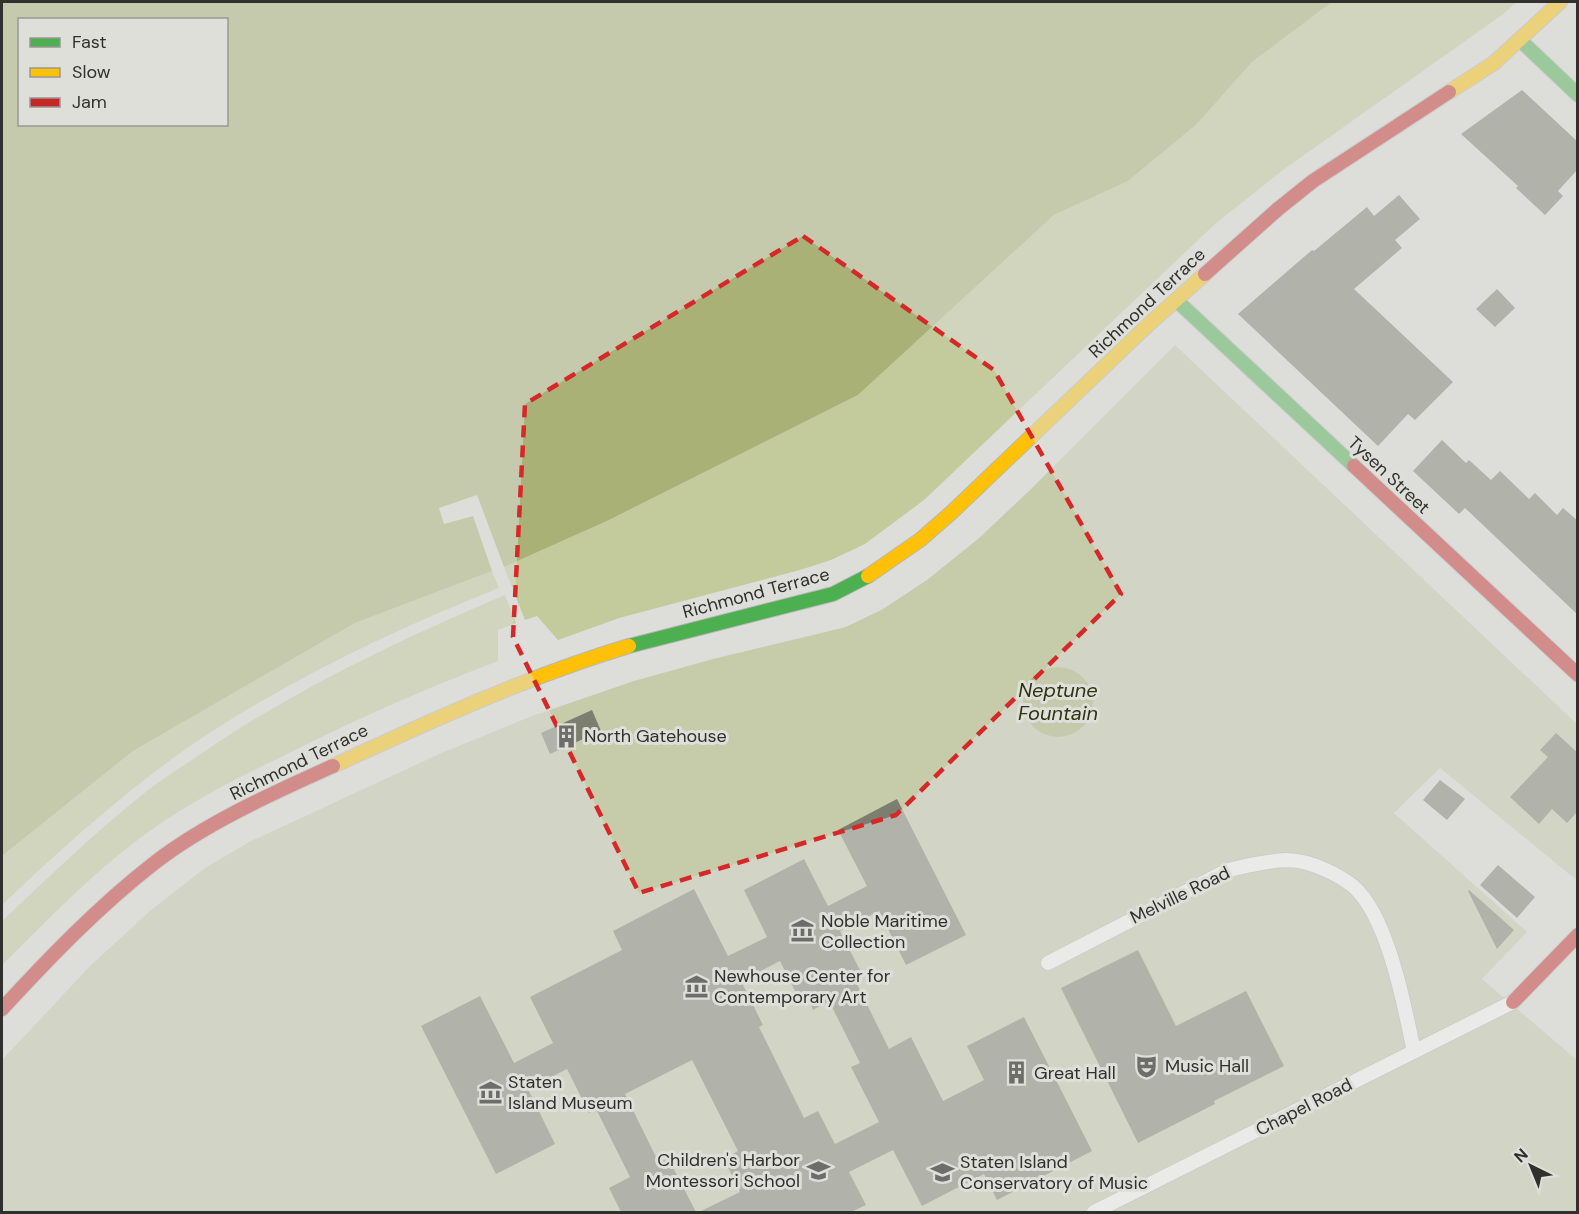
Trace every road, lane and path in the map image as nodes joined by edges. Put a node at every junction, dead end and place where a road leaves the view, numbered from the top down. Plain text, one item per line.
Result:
1 (1560, 2) edge
2 (1520, 40) junction
3 (1578, 95) edge
4 (1176, 300) junction
5 (1578, 675) edge
6 (1578, 935) edge
7 (1048, 963) dead end
8 (1513, 1002) joint
9 (2, 1009) edge
10 (1414, 1052) junction
11 (1094, 1212) edge

1 - 2 main road, Richmond Terrace
2 - 3 main road
2 - 4 main road, Richmond Terrace
4 - 5 main road, Tysen Street
4 - 9 main road, Richmond Terrace
6 - 8 main road
7 - 10 lane, Melville Road
8 - 10 lane, Chapel Road
10 - 11 lane, Chapel Road

